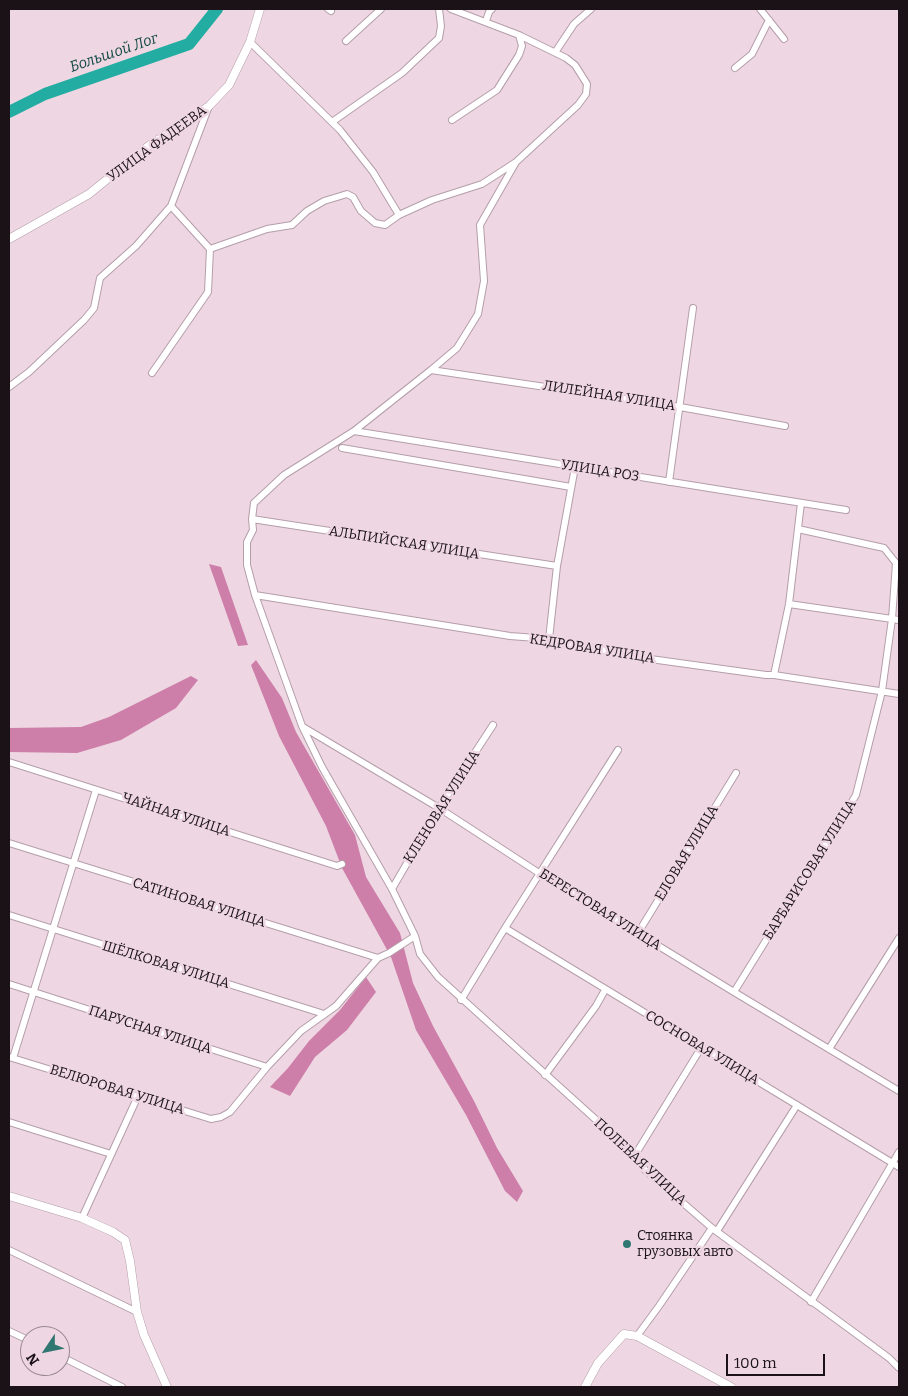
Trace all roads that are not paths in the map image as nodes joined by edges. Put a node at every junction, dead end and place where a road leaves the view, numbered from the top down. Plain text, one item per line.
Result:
1 (260, 9) edge
2 (381, 9) edge
3 (439, 9) edge
4 (451, 9) edge
5 (492, 9) edge
6 (591, 9) edge
7 (760, 9) edge
8 (486, 20) junction
9 (770, 20) junction
10 (519, 35) junction
11 (784, 39) dead end
12 (346, 41) dead end
13 (250, 42) junction
14 (556, 52) junction
15 (735, 68) dead end
16 (209, 106) junction
17 (452, 120) dead end
18 (332, 122) junction
19 (516, 162) junction
20 (171, 206) junction
21 (399, 215) junction
22 (9, 239) edge
23 (210, 250) junction
24 (693, 308) dead end
25 (431, 370) junction
26 (152, 373) dead end
27 (9, 387) edge
28 (680, 407) junction
29 (785, 426) dead end
30 (354, 431) junction
31 (342, 448) dead end
32 (575, 467) junction
33 (669, 482) junction
34 (572, 488) junction
35 (801, 503) junction
36 (846, 510) dead end
37 (252, 519) junction
38 (798, 529) junction
39 (557, 566) junction
40 (255, 595) junction
41 (789, 604) junction
42 (896, 620) edge
43 (549, 638) junction
44 (774, 674) junction
45 (882, 691) junction
46 (899, 694) edge
47 (493, 725) dead end
48 (302, 726) junction
49 (618, 750) dead end
50 (9, 762) edge
51 (736, 773) dead end
52 (96, 790) junction
53 (439, 808) junction
54 (9, 843) edge
55 (73, 864) junction
56 (342, 864) dead end
57 (540, 873) junction
58 (392, 889) junction
59 (9, 915) edge
60 (504, 928) junction
61 (53, 929) junction
62 (638, 933) junction
63 (415, 936) junction
64 (899, 938) edge
65 (378, 958) junction
66 (9, 984) edge
67 (605, 990) junction
68 (34, 992) junction
69 (734, 992) junction
70 (461, 1000) junction
71 (324, 1014) junction
72 (701, 1048) junction
73 (830, 1049) junction
74 (11, 1058) edge
75 (267, 1067) junction
76 (545, 1075) junction
77 (899, 1091) edge
78 (138, 1096) junction
79 (797, 1105) junction
80 (9, 1122) edge
81 (899, 1152) edge
82 (111, 1154) junction
83 (635, 1155) junction
84 (893, 1163) junction
85 (899, 1167) edge
86 (9, 1196) edge
87 (82, 1218) junction
88 (714, 1230) junction
89 (9, 1250) edge
90 (810, 1302) junction
91 (137, 1312) junction
92 (637, 1336) junction
93 (70, 1361) edge
94 (899, 1368) edge
95 (122, 1387) edge
96 (167, 1387) edge
97 (586, 1387) edge
98 (730, 1387) edge

1 - 13 street, УЛИЦА ФАДЕЕВА
2 - 12 street
3 - 18 street
4 - 8 street
5 - 8 street
6 - 14 street
7 - 9 street
8 - 10 street
9 - 11 street
9 - 15 street
10 - 14 street
10 - 17 street
13 - 16 street, УЛИЦА ФАДЕЕВА
13 - 18 street
14 - 19 street
16 - 20 street
16 - 22 street, УЛИЦА ФАДЕЕВА
18 - 21 street
19 - 21 street
19 - 25 street, ПОЛЕВАЯ УЛИЦА
20 - 23 street
20 - 27 street
21 - 23 street
23 - 26 street
24 - 28 street
25 - 28 street, ЛИЛЕЙНАЯ УЛИЦА
25 - 30 street, ПОЛЕВАЯ УЛИЦА
28 - 29 street, ЛИЛЕЙНАЯ УЛИЦА
28 - 33 street
30 - 32 street, УЛИЦА РОЗ
30 - 37 street, ПОЛЕВАЯ УЛИЦА
31 - 34 street, УЛИЦА РОЗ
32 - 33 street, УЛИЦА РОЗ
32 - 34 street
33 - 35 street, УЛИЦА РОЗ
34 - 39 street
35 - 36 street, УЛИЦА РОЗ
35 - 38 street
37 - 39 street, АЛЬПИЙСКАЯ УЛИЦА
37 - 40 street, ПОЛЕВАЯ УЛИЦА
38 - 41 street
38 - 42 street, БАРБАРИСОВАЯ УЛИЦА
39 - 43 street
40 - 43 street, КЕДРОВАЯ УЛИЦА
40 - 48 street, ПОЛЕВАЯ УЛИЦА
41 - 42 street
41 - 44 street
42 - 45 street, БАРБАРИСОВАЯ УЛИЦА
43 - 44 street, КЕДРОВАЯ УЛИЦА
44 - 45 street, КЕДРОВАЯ УЛИЦА
45 - 46 street, КЕДРОВАЯ УЛИЦА
45 - 69 street, БАРБАРИСОВАЯ УЛИЦА
47 - 53 street, КЛЕНОВАЯ УЛИЦА
48 - 53 street, БЕРЕСТОВАЯ УЛИЦА
48 - 58 street, ПОЛЕВАЯ УЛИЦА
49 - 57 street
50 - 52 street, ЧАЙНАЯ УЛИЦА
51 - 62 street, ЕЛОВАЯ УЛИЦА
52 - 55 street
52 - 56 street, ЧАЙНАЯ УЛИЦА
53 - 57 street, БЕРЕСТОВАЯ УЛИЦА
53 - 58 street, КЛЕНОВАЯ УЛИЦА
54 - 55 street, САТИНОВАЯ УЛИЦА
55 - 61 street
55 - 65 street, САТИНОВАЯ УЛИЦА
57 - 60 street
57 - 62 street, БЕРЕСТОВАЯ УЛИЦА
58 - 63 street, ПОЛЕВАЯ УЛИЦА
59 - 61 street, ШЁЛКОВАЯ УЛИЦА
60 - 67 street, СОСНОВАЯ УЛИЦА
60 - 70 street
61 - 68 street
61 - 71 street, ШЁЛКОВАЯ УЛИЦА
62 - 69 street, БЕРЕСТОВАЯ УЛИЦА
63 - 65 street
63 - 70 street, ПОЛЕВАЯ УЛИЦА
64 - 73 street
65 - 71 street
66 - 68 street, ПАРУСНАЯ УЛИЦА
67 - 72 street, СОСНОВАЯ УЛИЦА
67 - 76 street
68 - 74 street
68 - 75 street, ПАРУСНАЯ УЛИЦА
69 - 73 street, БЕРЕСТОВАЯ УЛИЦА
70 - 76 street, ПОЛЕВАЯ УЛИЦА
71 - 75 street
72 - 79 street, СОСНОВАЯ УЛИЦА
72 - 83 street
73 - 77 street, БЕРЕСТОВАЯ УЛИЦА
74 - 78 street, ВЕЛЮРОВАЯ УЛИЦА
75 - 78 street, ВЕЛЮРОВАЯ УЛИЦА
76 - 83 street, ПОЛЕВАЯ УЛИЦА
78 - 82 street
79 - 84 street, СОСНОВАЯ УЛИЦА
79 - 88 street
80 - 82 street
81 - 84 street
82 - 87 street
83 - 88 street, ПОЛЕВАЯ УЛИЦА
84 - 85 street, СОСНОВАЯ УЛИЦА
84 - 90 street
86 - 87 street
87 - 91 street
88 - 90 street, ПОЛЕВАЯ УЛИЦА
88 - 92 street
89 - 91 street
90 - 94 street, ПОЛЕВАЯ УЛИЦА
91 - 96 street
92 - 97 street
92 - 98 street
93 - 95 street

